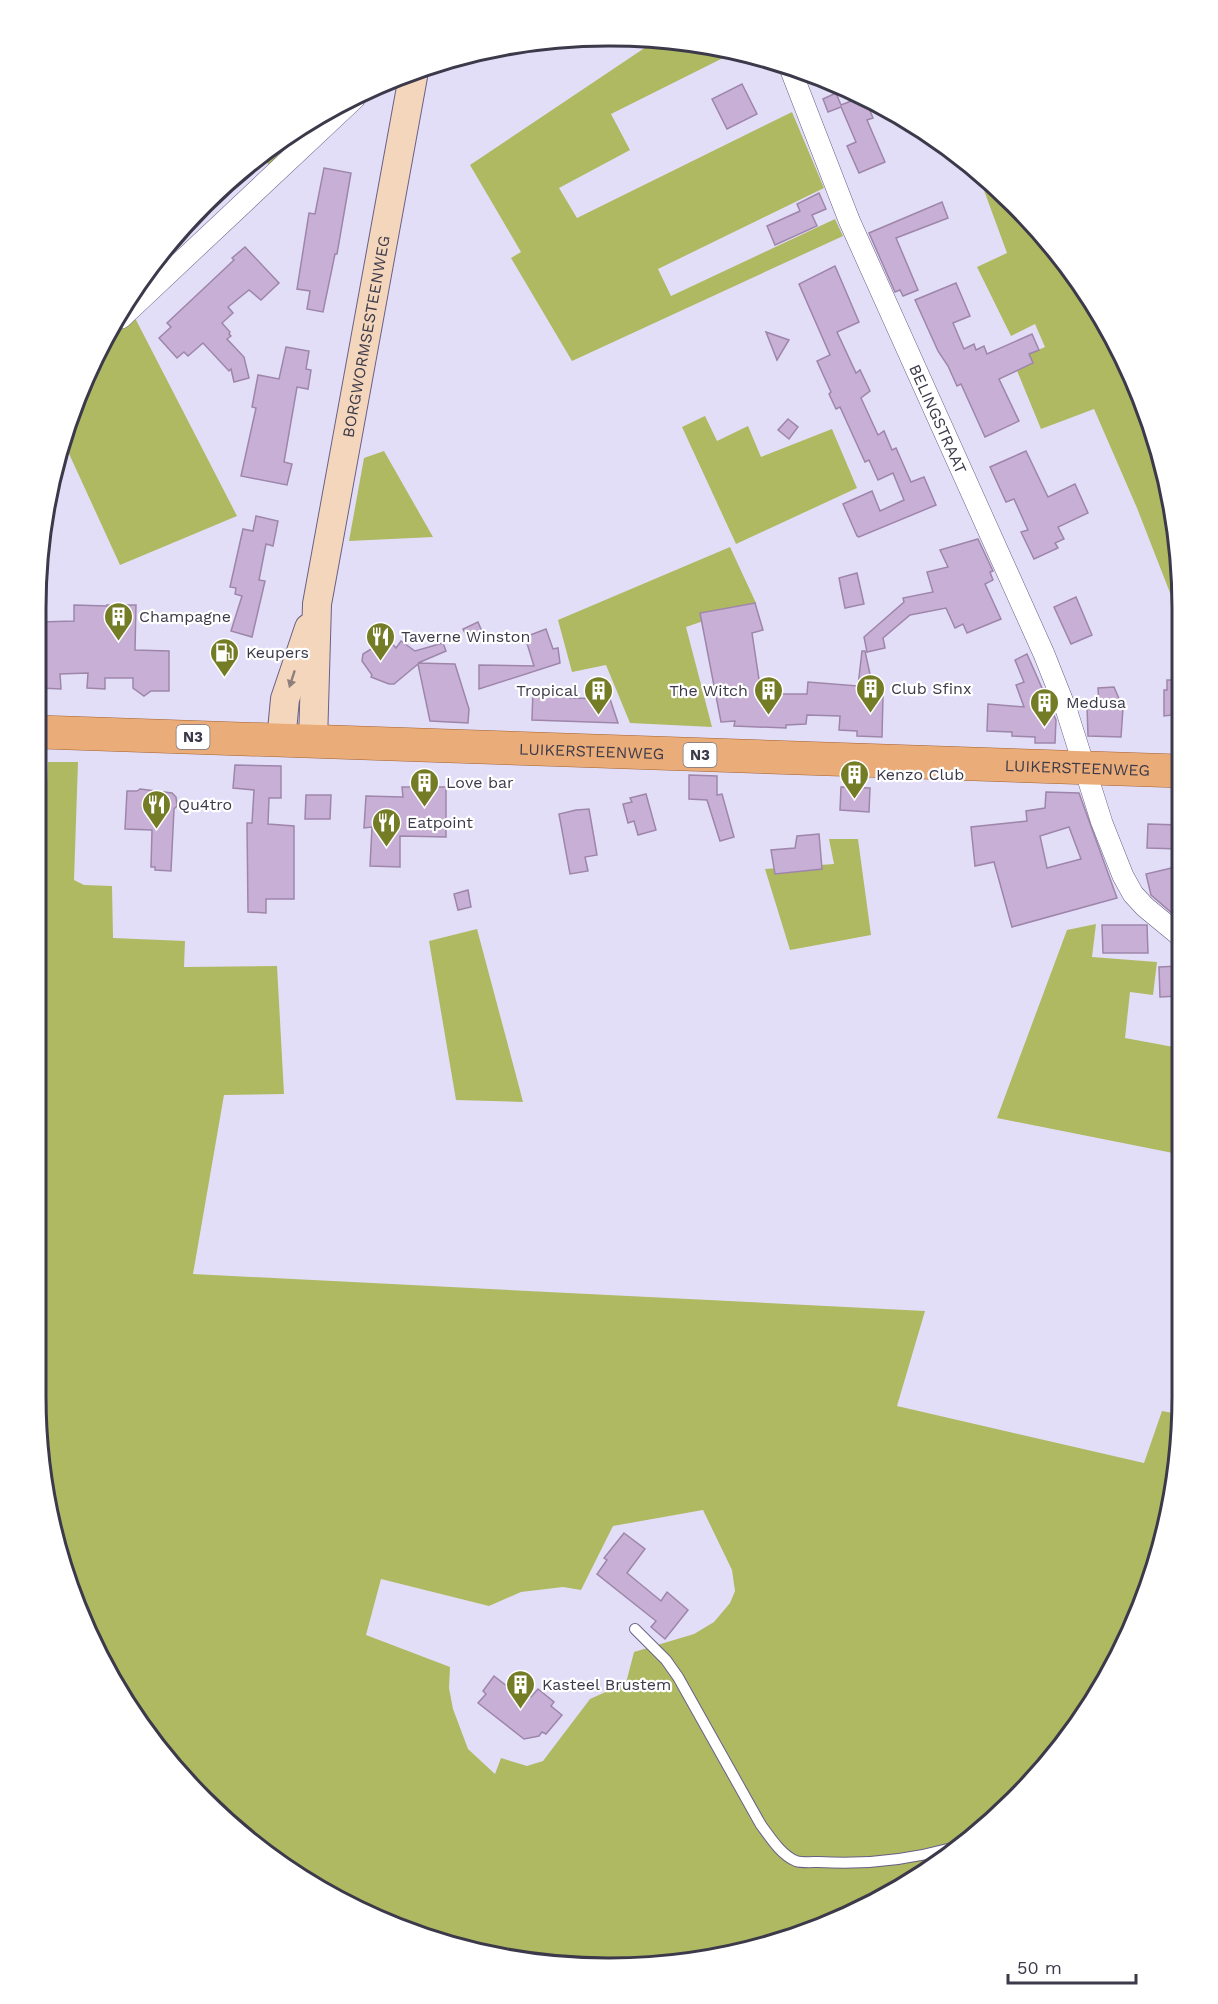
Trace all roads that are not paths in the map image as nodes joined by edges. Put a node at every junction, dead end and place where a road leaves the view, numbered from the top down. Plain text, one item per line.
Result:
1 (794, 77) edge
2 (405, 85) edge
3 (333, 119) edge
4 (137, 303) edge
5 (318, 604) junction
6 (46, 732) edge
7 (280, 741) junction
8 (313, 742) junction
9 (1086, 769) junction
10 (1172, 771) edge
11 (1172, 929) edge
12 (635, 1629) dead end
13 (936, 1852) edge

1 - 9 street, BELINGSTRAAT
2 - 5 main road, BORGWORMSESTEENWEG
3 - 4 street
5 -> 7 main road, BORGWORMSESTEENWEG
5 - 8 main road, BORGWORMSESTEENWEG
6 - 7 main road, LUIKERSTEENWEG / N3
7 - 8 main road, LUIKERSTEENWEG / N3
8 - 9 main road, LUIKERSTEENWEG / N3
9 - 10 main road, LUIKERSTEENWEG / N3
9 - 11 street, BELINGSTRAAT
12 - 13 lane

